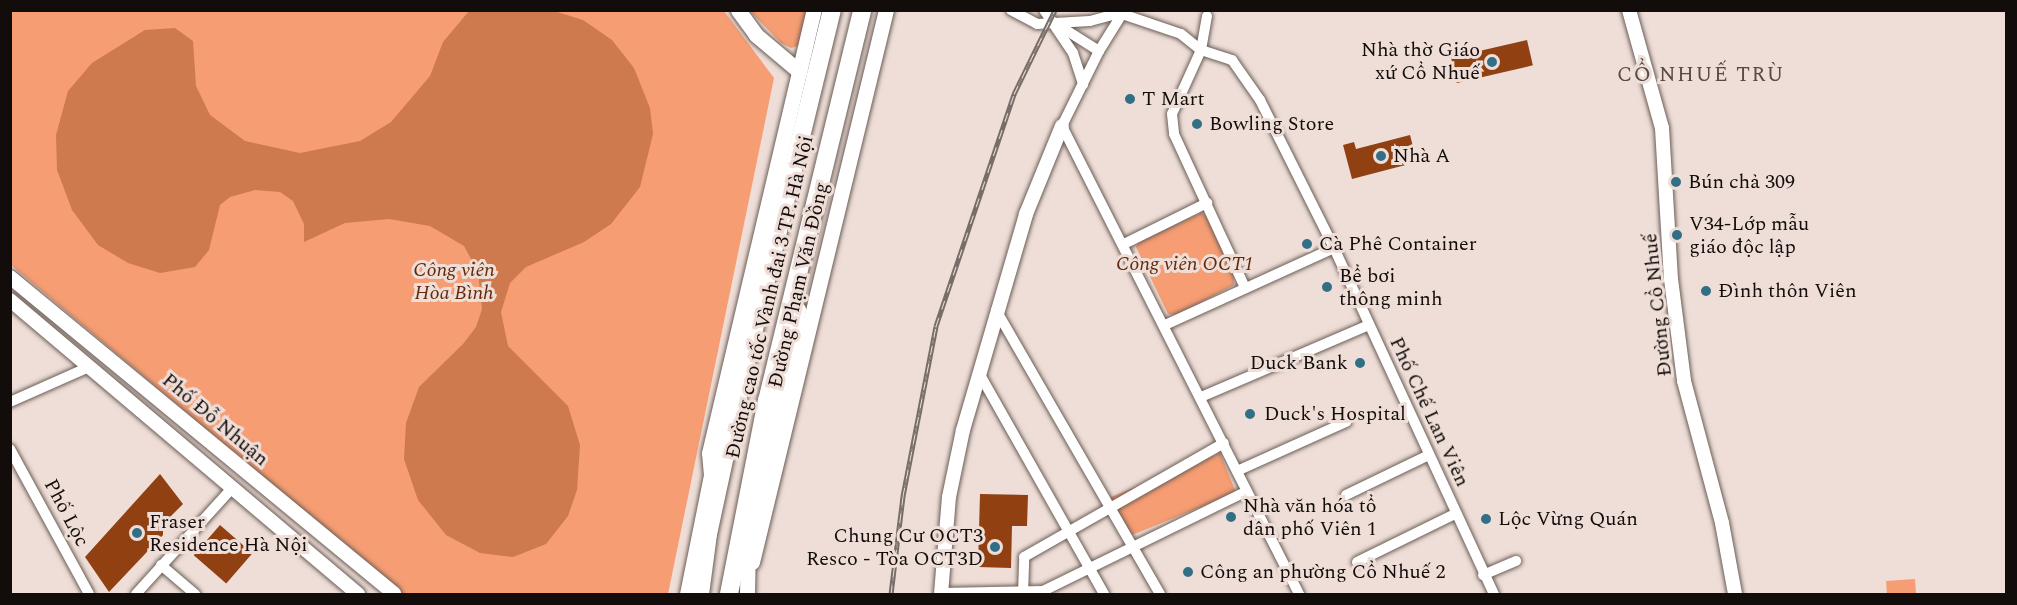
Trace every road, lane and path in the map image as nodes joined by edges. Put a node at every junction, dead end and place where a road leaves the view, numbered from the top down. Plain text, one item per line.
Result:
1 (738, 10) edge
2 (814, 10) edge
3 (832, 10) edge
4 (864, 10) edge
5 (886, 10) edge
6 (1011, 10) edge
7 (1044, 10) edge
8 (1629, 10) edge
9 (1123, 12) edge
10 (1079, 16) edge
11 (1207, 16) dead end
12 (1050, 20) junction
13 (1201, 50) junction
14 (1099, 51) junction
15 (800, 72) junction
16 (1083, 84) junction
17 (1062, 126) junction
18 (1207, 203) junction
19 (1124, 244) junction
20 (1334, 248) junction
21 (10, 277) edge
22 (1245, 288) junction
23 (10, 300) edge
24 (996, 309) junction
25 (1369, 325) junction
26 (1165, 326) junction
27 (89, 367) junction
28 (979, 372) junction
29 (1201, 397) junction
30 (10, 402) edge
31 (1346, 422) dead end
32 (195, 429) junction
33 (1224, 443) junction
34 (181, 444) junction
35 (10, 449) edge
36 (1429, 455) junction
37 (1237, 471) junction
38 (711, 476) junction
39 (232, 488) junction
40 (1247, 491) junction
41 (1346, 495) dead end
42 (1110, 508) junction
43 (1455, 514) junction
44 (1067, 530) junction
45 (1133, 549) junction
46 (1516, 561) dead end
47 (1357, 562) dead end
48 (161, 565) junction
49 (749, 567) junction
50 (1090, 571) junction
51 (1483, 575) junction
52 (1062, 589) edge
53 (1023, 593) edge
54 (89, 594) edge
55 (136, 594) edge
56 (195, 594) edge
57 (358, 594) edge
58 (394, 594) edge
59 (687, 594) edge
60 (700, 594) edge
61 (729, 594) edge
62 (747, 594) edge
63 (941, 594) edge
64 (1104, 594) edge
65 (1160, 594) edge
66 (1299, 594) edge
67 (1494, 594) edge
68 (1735, 594) edge

1 - 15 main road
2 - 15 main road, Đường Phạm Văn Đồng
3 - 38 main road, Đường Phạm Văn Đồng
3 - 60 highway, Đường cao tốc Vành đai 3 TP. Hà Nội
4 - 49 main road, Đường Phạm Văn Đồng
4 - 61 highway, Đường cao tốc Vành đai 3 TP. Hà Nội
5 - 49 main road, Đường Phạm Văn Đồng
6 - 12 street
7 - 12 street
8 - 68 street, Đường Cổ Nhuế
9 - 10 street
9 - 13 street, Phố Chế Lan Viên
9 - 14 street
10 - 12 street
11 - 13 street
12 - 14 street
12 - 16 street
13 - 18 street
13 - 20 street, Phố Chế Lan Viên
14 - 16 street
15 - 38 main road, Đường Phạm Văn Đồng
16 - 17 street
17 - 19 street
17 - 24 street
18 - 19 street
18 - 22 street
19 - 26 street
20 - 22 street
20 - 25 street, Phố Chế Lan Viên
21 - 32 street, Phố Đỗ Nhuận
22 - 26 street
23 - 27 street, Phố Đỗ Nhuận
24 - 28 street
24 - 42 street
25 - 29 street
25 - 36 street, Phố Chế Lan Viên
26 - 29 street
27 - 30 street
27 - 34 street, Phố Đỗ Nhuận
28 - 44 street
28 - 63 street
29 - 33 street
31 - 37 street
32 - 34 street
32 - 58 street, Phố Đỗ Nhuận
33 - 37 street
33 - 42 street
34 - 39 street, Phố Đỗ Nhuận
35 - 54 street, Phố Lộc
36 - 41 street
36 - 43 street, Phố Chế Lan Viên
37 - 40 street
38 - 59 main road, Đường Phạm Văn Đồng
39 - 48 street
39 - 57 street, Phố Đỗ Nhuận
40 - 45 street
40 - 66 street
42 - 44 street
42 - 45 street
43 - 47 street
43 - 51 street, Phố Chế Lan Viên
44 - 50 street
44 - 53 street
45 - 50 street
45 - 65 street
46 - 51 street
48 - 55 street
48 - 56 street
49 - 62 main road, Đường Phạm Văn Đồng
50 - 52 street
50 - 64 street
51 - 67 street, Phố Chế Lan Viên
52 - 53 street
53 - 63 street

